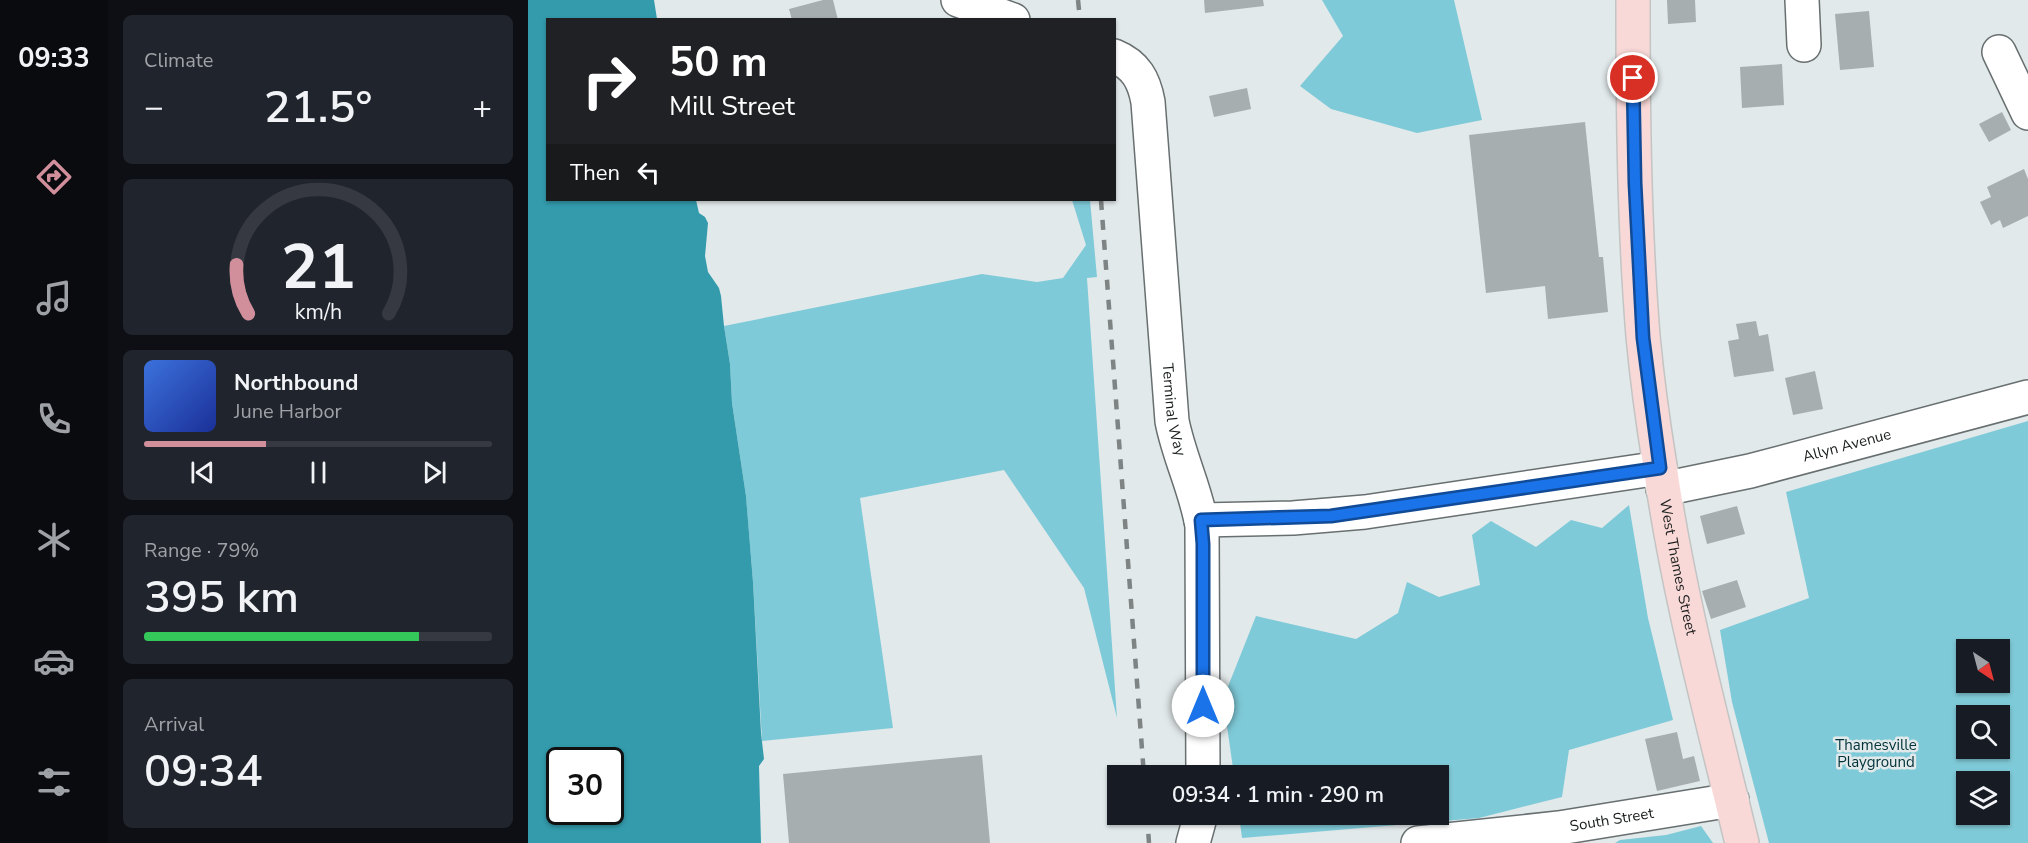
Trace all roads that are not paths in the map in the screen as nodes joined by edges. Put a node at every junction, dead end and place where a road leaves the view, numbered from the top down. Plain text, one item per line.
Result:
1 (958, 0) edge
2 (1633, 0) edge
3 (1802, 0) edge
4 (1008, 18) edge
5 (1804, 45) dead end
6 (1999, 52) dead end
7 (1116, 57) edge
8 (2028, 113) edge
9 (2028, 397) edge
10 (1662, 478) junction
11 (1201, 520) junction
12 (1203, 765) edge
13 (1732, 800) junction
14 (1198, 825) edge
15 (1514, 838) edge
16 (1194, 843) edge
17 (1418, 843) edge
18 (1742, 843) edge

1 - 4 street
2 - 10 main road, West Thames Street
3 - 5 street
6 - 8 street
7 - 11 street, Terminal Way
9 - 10 street, Allyn Avenue
10 - 11 street, Allyn Avenue
10 - 13 main road, West Thames Street
11 - 12 street, Terminal Way
13 - 15 street, South Street
13 - 18 main road, West Thames Street
14 - 16 street
15 - 17 street, South Street

